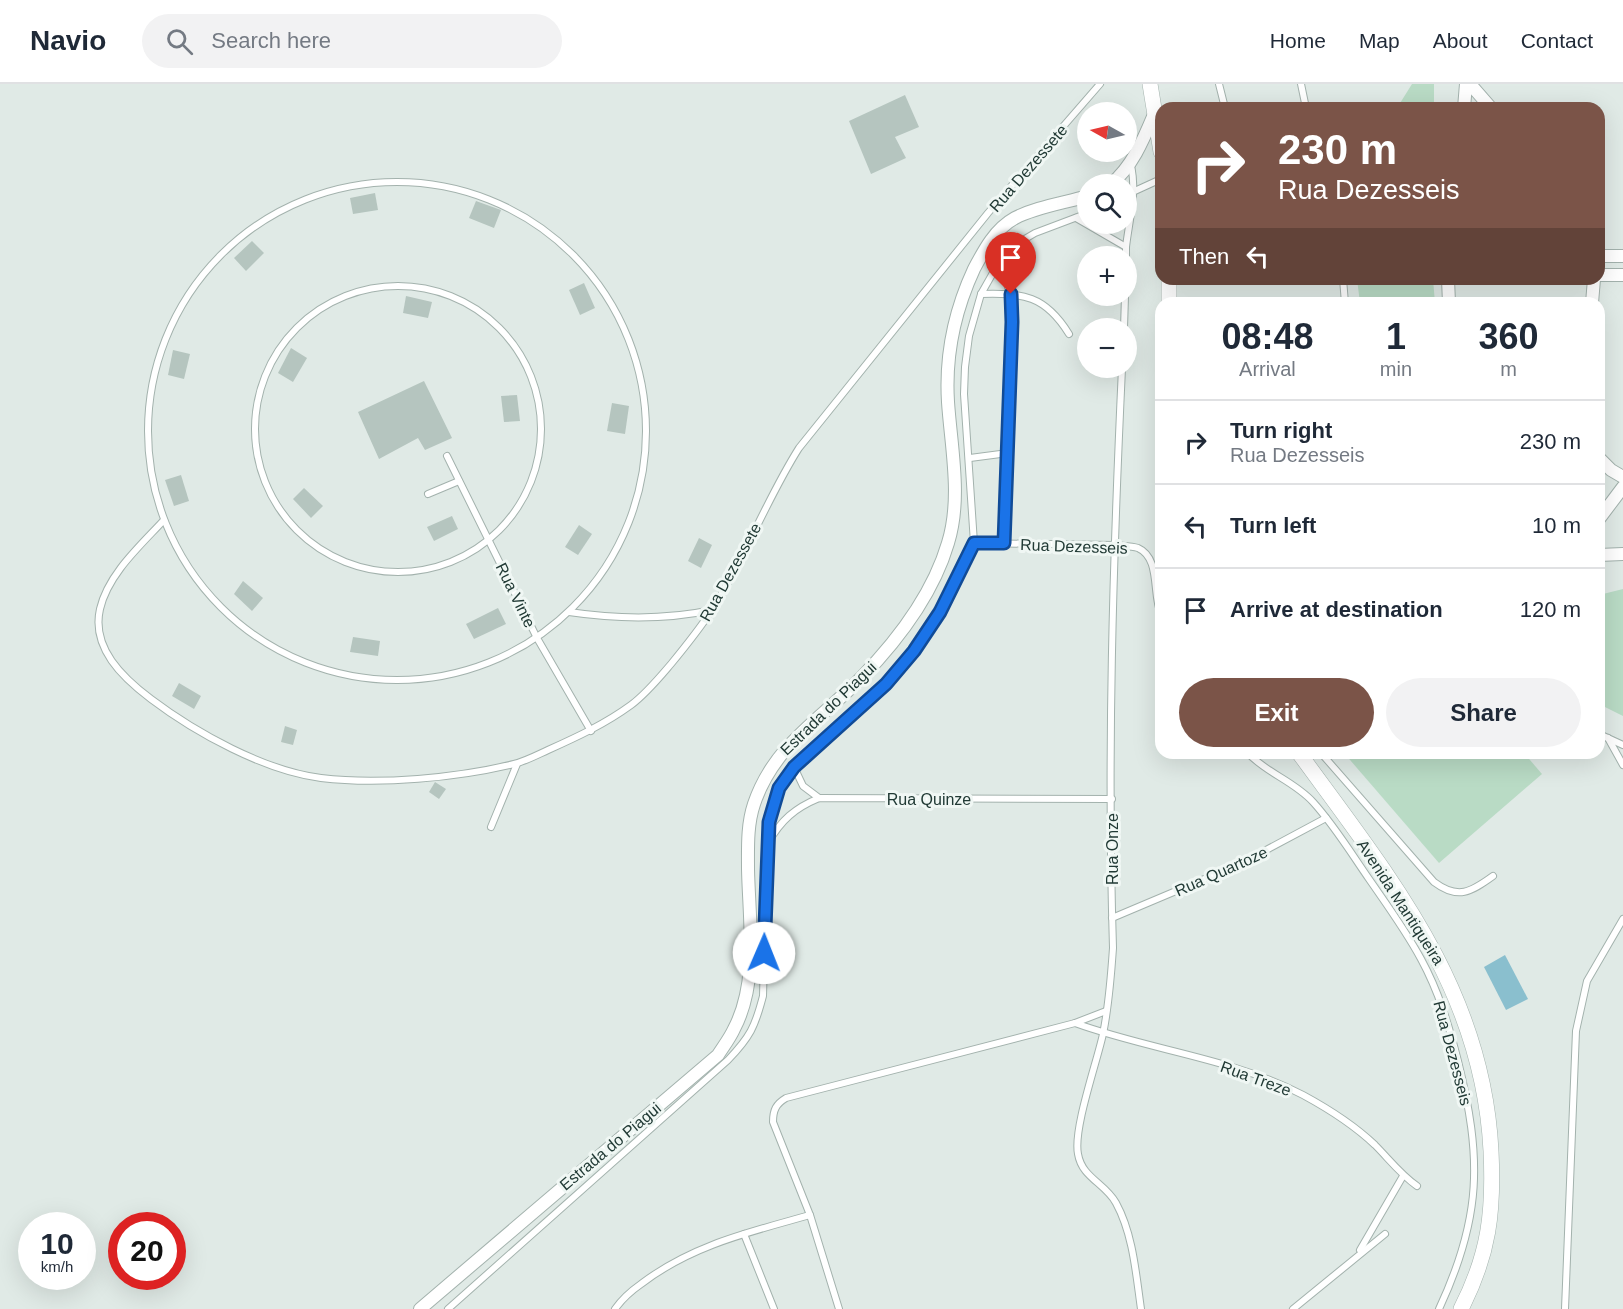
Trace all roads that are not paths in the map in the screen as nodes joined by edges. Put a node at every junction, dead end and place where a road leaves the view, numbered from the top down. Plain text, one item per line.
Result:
1 (1100, 84) edge
2 (1150, 84) edge
3 (1219, 84) edge
4 (1301, 84) edge
5 (1466, 84) edge
6 (1470, 84) edge
7 (1224, 102) edge
8 (1305, 102) edge
9 (1464, 102) edge
10 (1486, 102) edge
11 (1155, 112) joint
12 (1137, 151) edge
13 (1130, 162) joint
14 (1122, 174) edge
15 (1134, 174) edge
16 (1155, 183) edge
17 (1137, 191) edge
18 (1077, 199) edge
19 (1076, 218) joint
20 (1124, 246) edge
21 (1605, 256) edge
22 (1623, 256) edge
23 (998, 264) junction
24 (1605, 275) edge
25 (1623, 275) edge
26 (981, 294) junction
27 (1011, 294) junction
28 (1069, 334) dead end
29 (1122, 378) edge
30 (1008, 453) junction
31 (447, 456) dead end
32 (970, 458) junction
33 (1605, 464) edge
34 (1623, 477) edge
35 (459, 481) junction
36 (1623, 487) edge
37 (428, 494) dead end
38 (1605, 511) edge
39 (164, 520) junction
40 (489, 540) junction
41 (974, 543) junction
42 (1004, 543) junction
43 (1114, 545) junction
44 (1623, 554) edge
45 (1605, 555) edge
46 (1155, 595) edge
47 (712, 610) junction
48 (569, 612) junction
49 (537, 638) junction
50 (591, 731) junction
51 (1605, 737) edge
52 (1608, 738) junction
53 (1623, 745) edge
54 (1255, 759) edge
55 (1303, 759) edge
56 (1326, 759) edge
57 (517, 764) junction
58 (1623, 765) edge
59 (794, 767) junction
60 (819, 798) junction
61 (1112, 799) junction
62 (1326, 818) junction
63 (491, 827) dead end
64 (767, 846) junction
65 (1493, 876) dead end
66 (1112, 918) junction
67 (1623, 919) edge
68 (1106, 1011) junction
69 (1075, 1023) junction
70 (1103, 1033) junction
71 (1403, 1176) junction
72 (1417, 1186) dead end
73 (810, 1215) junction
74 (744, 1234) junction
75 (1385, 1234) dead end
76 (1357, 1256) junction
77 (420, 1309) edge
78 (448, 1309) edge
79 (615, 1309) edge
80 (774, 1309) edge
81 (839, 1309) edge
82 (1141, 1309) edge
83 (1293, 1309) edge
84 (1439, 1309) edge
85 (1461, 1309) edge
86 (1565, 1309) edge

1 - 47 lane, Rua Dezessete
2 - 11 street
3 - 7 lane
4 - 8 lane
5 - 9 street
6 - 10 street
11 - 12 street
13 - 14 street
13 - 15 lane
16 - 17 lane
18 - 77 street, Estrada do Piagui
19 - 20 lane
19 - 23 lane
21 - 22 street
23 - 26 lane
23 - 27 lane
24 - 25 street
26 - 27 lane
26 - 32 lane
27 - 28 lane
27 - 30 lane
29 - 43 lane, Rua Onze
30 - 32 lane
30 - 42 lane
31 - 35 lane, Rua Vinte
32 - 41 lane
33 - 34 street
35 - 37 lane
35 - 40 lane, Rua Vinte
36 - 38 street
39 - 48 lane
39 - 49 lane
39 - 57 lane, Rua Dezessete
40 - 40 lane
40 - 49 lane, Rua Vinte
41 - 42 lane, Rua Dezesseis
41 - 59 lane
42 - 43 lane, Rua Dezesseis
43 - 46 lane, Rua Dezesseis
43 - 61 lane, Rua Onze
44 - 45 street
47 - 48 lane
47 - 50 lane, Rua Dezessete
48 - 49 lane
49 - 50 lane, Rua Vinte
50 - 57 lane, Rua Dezessete
51 - 52 lane
52 - 53 lane
52 - 58 lane
54 - 62 lane, Rua Dezesseis
55 - 85 street, Avenida Mantiqueira
56 - 65 lane
57 - 63 lane
59 - 60 lane
59 - 64 lane
60 - 61 lane, Rua Quinze
60 - 64 lane, Rua Quinze
61 - 66 lane, Rua Onze
62 - 66 lane, Rua Quartoze
62 - 84 lane, Rua Dezesseis
64 - 78 lane
66 - 68 lane, Rua Onze
67 - 86 lane
68 - 69 lane
68 - 70 lane, Rua Onze
69 - 70 lane, Rua Treze
69 - 73 lane
70 - 71 lane, Rua Treze
70 - 82 lane, Rua Onze
71 - 72 lane, Rua Treze
71 - 76 lane
73 - 74 lane
73 - 81 lane
74 - 79 lane
74 - 80 lane
75 - 76 lane
76 - 83 lane

